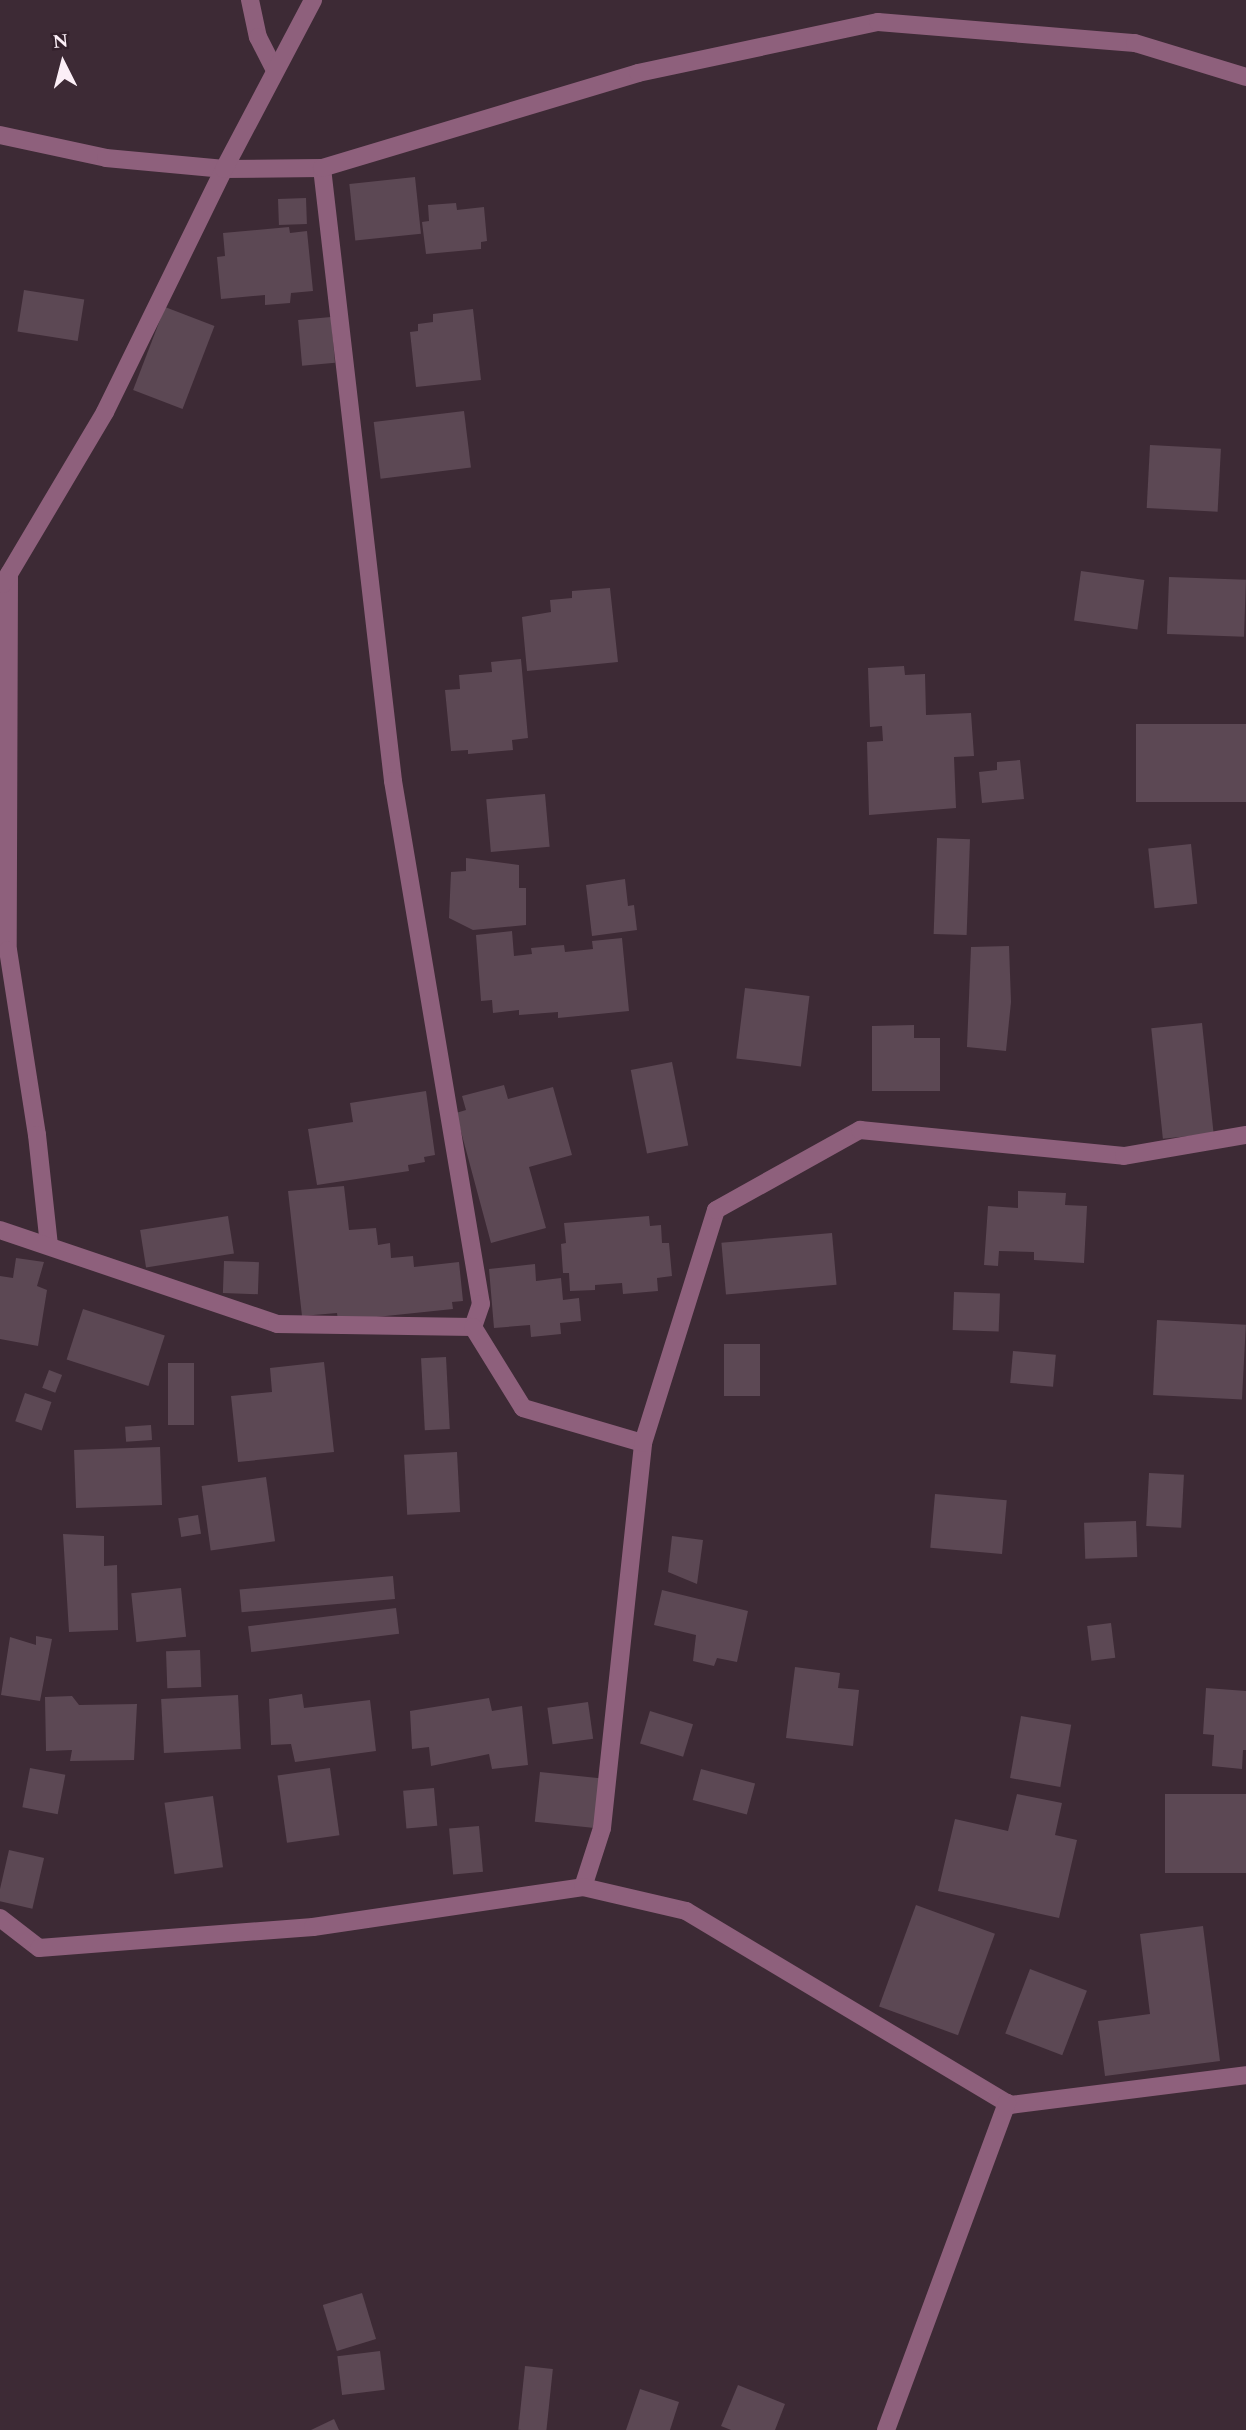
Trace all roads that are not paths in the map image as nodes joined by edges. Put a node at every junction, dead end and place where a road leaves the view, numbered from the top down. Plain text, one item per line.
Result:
1 (250, 0) edge
2 (313, 0) edge
3 (275, 71) junction
4 (1246, 77) edge
5 (0, 135) edge
6 (322, 168) junction
7 (224, 169) junction
8 (4, 581) edge
9 (1246, 1135) edge
10 (0, 1230) edge
11 (49, 1245) junction
12 (473, 1327) junction
13 (643, 1443) junction
14 (583, 1887) junction
15 (0, 1918) edge
16 (1246, 2076) edge
17 (1007, 2103) junction
18 (889, 2429) edge

1 - 3 street
2 - 3 street
3 - 7 street
4 - 6 street
5 - 7 street
6 - 7 street
6 - 12 street
7 - 8 street
8 - 11 street
9 - 13 street
10 - 11 street
11 - 12 street
12 - 13 street
13 - 14 street
14 - 15 street
14 - 17 street
16 - 17 street
17 - 18 street

